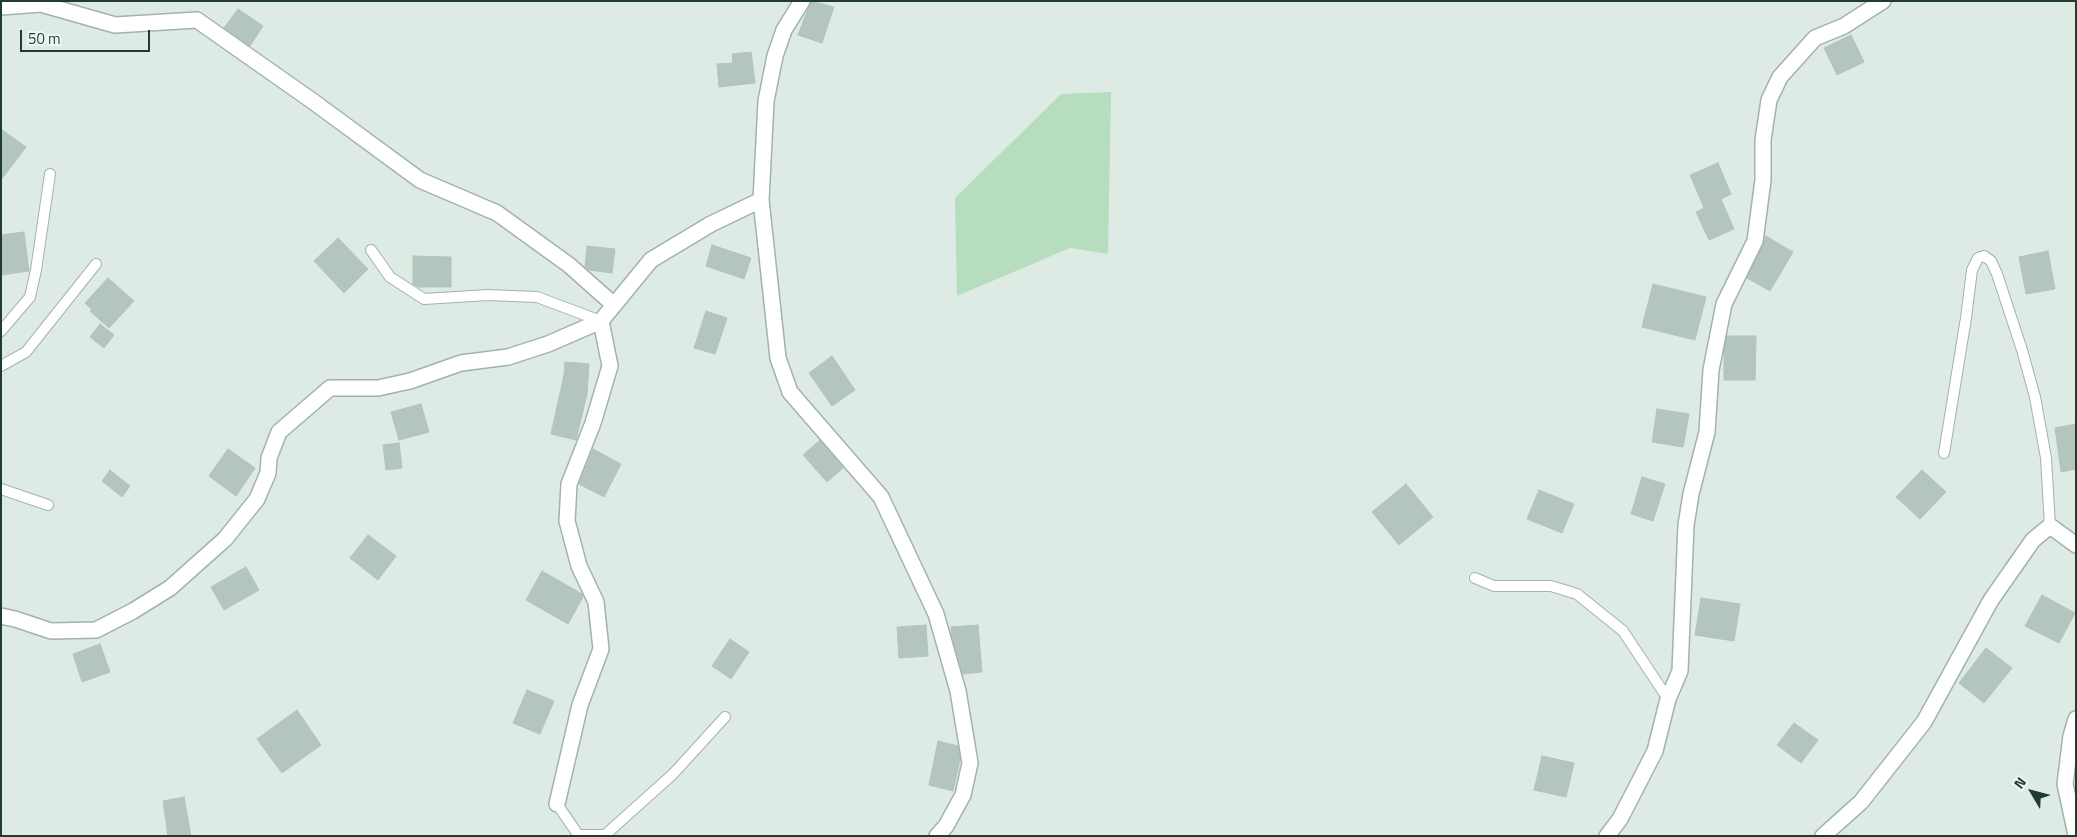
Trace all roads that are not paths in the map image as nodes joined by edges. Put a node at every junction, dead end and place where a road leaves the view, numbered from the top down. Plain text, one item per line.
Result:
1 (802, 1) edge
2 (1882, 1) edge
3 (1, 7) edge
4 (50, 174) dead end
5 (761, 200) junction
6 (371, 250) dead end
7 (96, 264) dead end
8 (614, 305) junction
9 (601, 321) junction
10 (1, 331) edge
11 (1, 366) edge
12 (1944, 453) dead end
13 (1, 489) edge
14 (48, 505) dead end
15 (2050, 526) junction
16 (2076, 545) edge
17 (1475, 578) dead end
18 (1, 616) edge
19 (1668, 699) junction
20 (726, 717) dead end
21 (2076, 719) edge
22 (557, 804) joint
23 (2076, 835) edge
24 (578, 836) edge
25 (937, 836) edge
26 (1607, 836) edge
27 (1823, 836) edge

1 - 5 street
2 - 19 street
3 - 8 street
4 - 10 lane
5 - 8 street
5 - 25 street
6 - 9 lane
7 - 11 lane
8 - 9 street
9 - 18 street
9 - 22 street
12 - 15 lane
13 - 14 lane
15 - 16 street
15 - 27 street
17 - 19 lane
19 - 26 street
20 - 24 lane
21 - 23 street
22 - 24 lane

